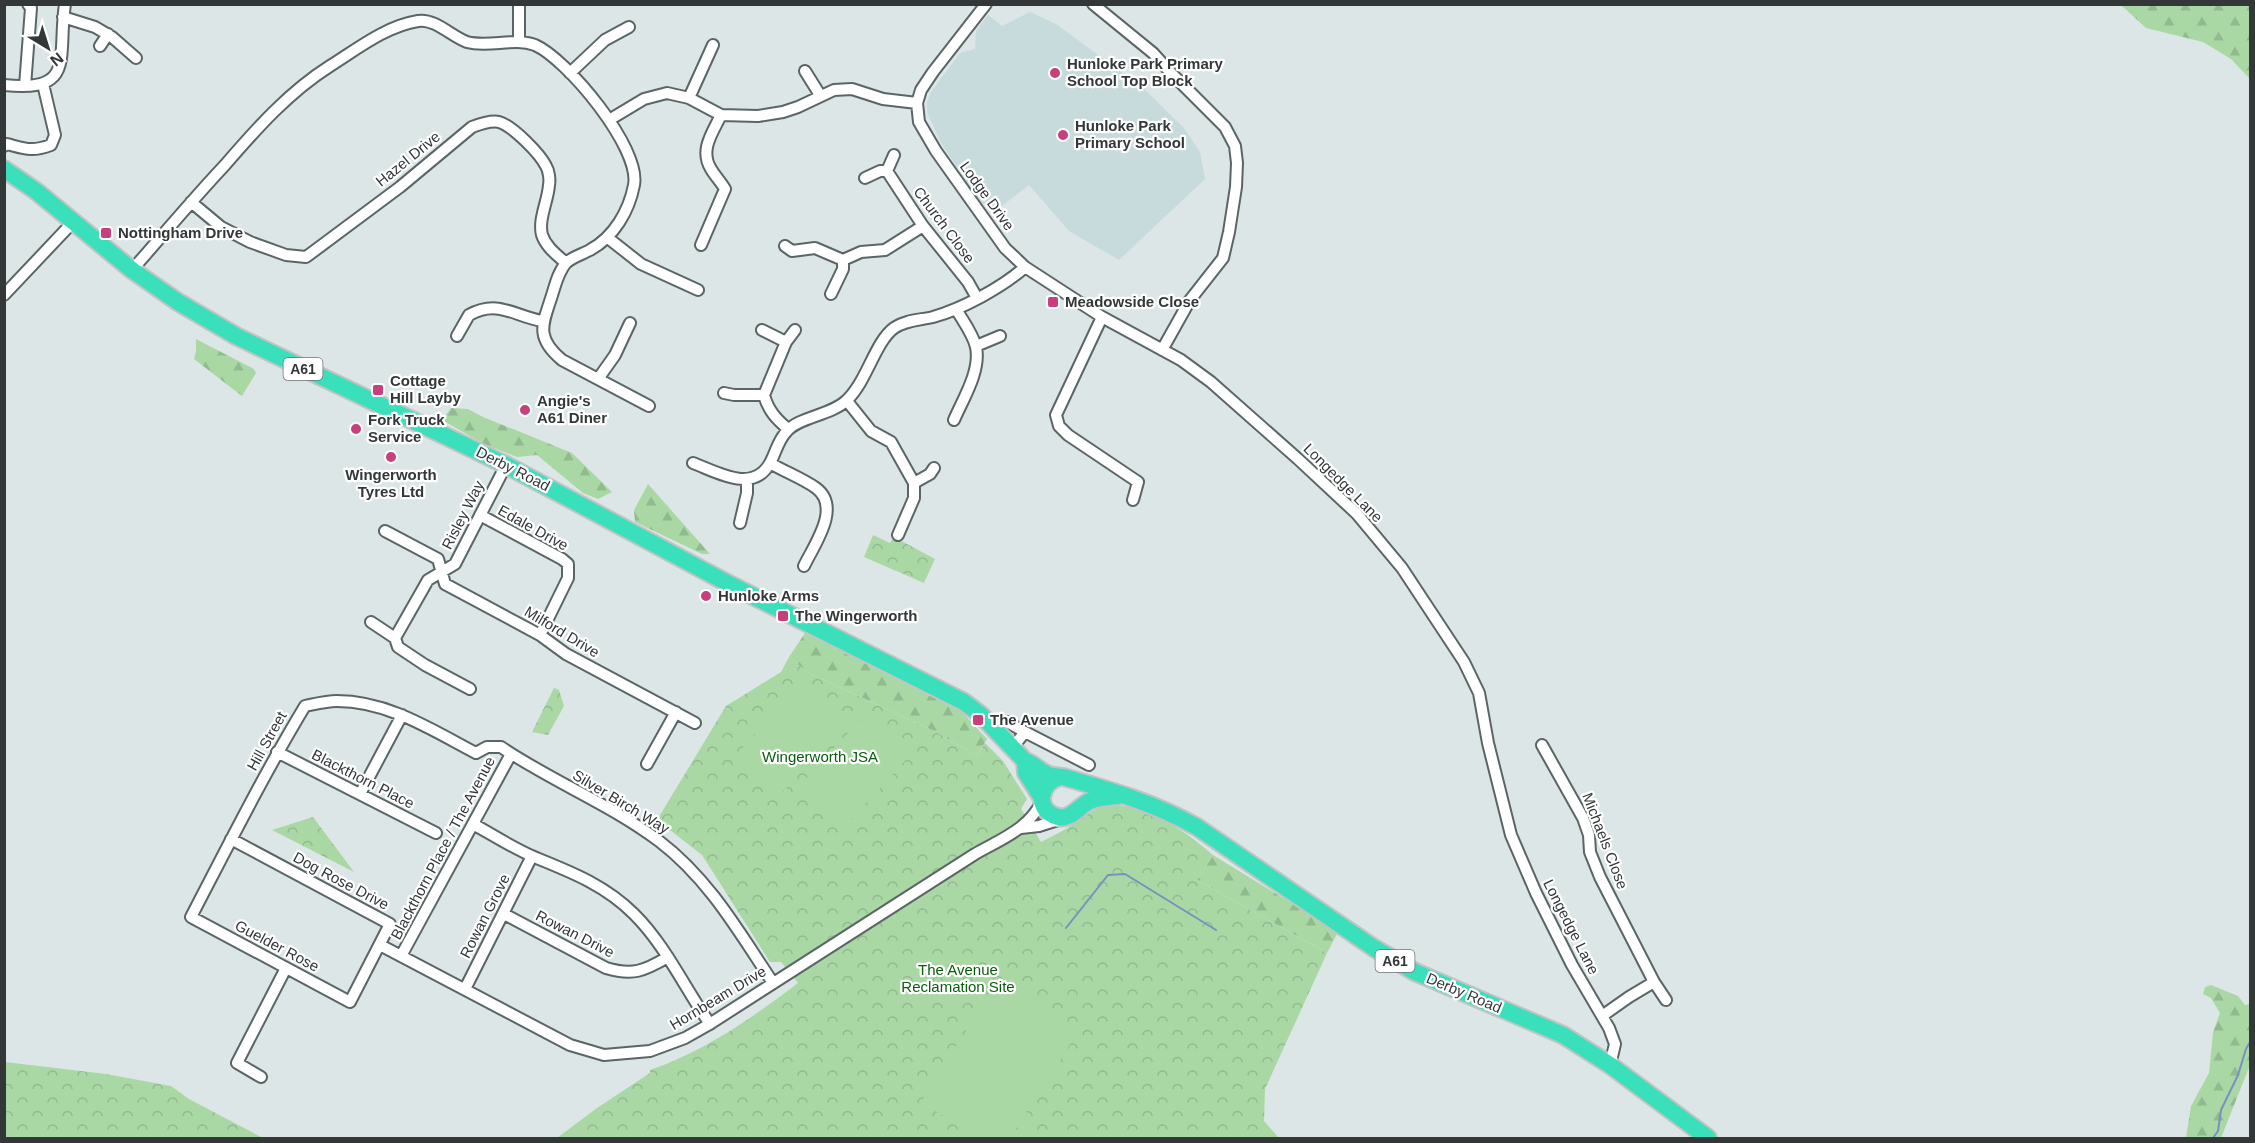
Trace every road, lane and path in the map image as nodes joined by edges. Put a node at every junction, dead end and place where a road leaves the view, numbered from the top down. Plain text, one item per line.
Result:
1 (28, 4) edge
2 (65, 4) edge
3 (519, 4) edge
4 (986, 4) edge
5 (1093, 4) edge
6 (63, 17) junction
7 (629, 27) dead end
8 (108, 34) junction
9 (519, 42) junction
10 (712, 45) dead end
11 (100, 46) dead end
12 (136, 58) dead end
13 (805, 71) dead end
14 (570, 73) junction
15 (43, 84) junction
16 (4, 85) edge
17 (25, 86) junction
18 (820, 95) junction
19 (689, 98) junction
20 (917, 103) junction
21 (721, 115) junction
22 (609, 120) junction
23 (4, 146) edge
24 (894, 155) dead end
25 (4, 169) edge
26 (887, 171) junction
27 (865, 178) dead end
28 (191, 202) junction
29 (74, 222) junction
30 (923, 226) junction
31 (608, 238) junction
32 (701, 245) dead end
33 (785, 246) dead end
34 (843, 260) junction
35 (566, 263) junction
36 (1025, 267) junction
37 (132, 270) junction
38 (698, 290) dead end
39 (831, 294) dead end
40 (4, 295) edge
41 (977, 298) junction
42 (956, 309) junction
43 (1102, 317) junction
44 (542, 321) junction
45 (630, 323) dead end
46 (762, 330) dead end
47 (795, 330) dead end
48 (457, 336) dead end
49 (1000, 336) dead end
50 (786, 342) junction
51 (976, 345) junction
52 (1162, 350) junction
53 (598, 379) junction
54 (724, 393) dead end
55 (764, 395) junction
56 (847, 401) junction
57 (649, 406) dead end
58 (954, 420) dead end
59 (788, 429) junction
60 (770, 463) junction
61 (693, 464) dead end
62 (506, 465) junction
63 (934, 468) dead end
64 (747, 480) junction
65 (914, 483) junction
66 (1133, 500) dead end
67 (480, 515) junction
68 (740, 523) dead end
69 (385, 531) dead end
70 (898, 535) dead end
71 (804, 566) dead end
72 (440, 572) junction
73 (371, 622) dead end
74 (540, 634) junction
75 (395, 638) junction
76 (470, 689) dead end
77 (676, 712) junction
78 (402, 715) junction
79 (1007, 722) dead end
80 (695, 723) dead end
81 (1025, 732) junction
82 (1542, 745) dead end
83 (1012, 748) junction
84 (277, 752) junction
85 (511, 754) junction
86 (1025, 761) junction
87 (647, 764) dead end
88 (1089, 765) dead end
89 (535, 768) joint
90 (1066, 778) junction
91 (360, 795) junction
92 (1125, 795) junction
93 (1042, 799) junction
94 (1071, 814) junction
95 (473, 824) junction
96 (1021, 828) junction
97 (436, 833) dead end
98 (231, 839) junction
99 (532, 856) junction
100 (504, 914) junction
101 (191, 917) joint
102 (380, 945) junction
103 (401, 956) junction
104 (668, 957) junction
105 (286, 968) junction
106 (1654, 982) junction
107 (773, 983) junction
108 (465, 989) junction
109 (1666, 1000) dead end
110 (350, 1002) joint
111 (1602, 1016) junction
112 (710, 1024) junction
113 (1610, 1065) junction
114 (261, 1077) dead end
115 (1708, 1138) edge

1 - 17 street
2 - 6 street
3 - 9 street
4 - 20 street
5 - 52 street
6 - 8 street
6 - 15 street
7 - 14 street
8 - 11 street
8 - 12 street
9 - 14 street
9 - 28 street
10 - 19 street
13 - 18 street
14 - 22 street
15 - 17 street
15 - 23 street
16 - 17 street
18 - 20 street
18 - 21 street
19 - 21 street
19 - 22 street
20 - 36 street, Lodge Drive
21 - 32 street
22 - 31 street
24 - 26 street
25 - 29 highway, Derby Road / A61
26 - 27 street
26 - 30 street, Church Close
28 - 35 street, Hazel Drive
28 - 37 street
29 - 37 highway, Derby Road / A61
29 - 40 street
30 - 34 street
30 - 41 street, Church Close
31 - 35 street
31 - 38 street
33 - 34 street
34 - 39 street
35 - 44 street
36 - 41 street
36 - 43 street, Lodge Drive
37 - 62 highway, Derby Road / A61
41 - 42 street
42 - 51 street
42 - 56 street
43 - 52 street, Lodge Drive
43 - 66 street
44 - 48 street
44 - 53 street
45 - 53 street
46 - 50 street
47 - 50 street
49 - 51 street
50 - 55 street
51 - 58 street
52 - 111 street, Longedge Lane
53 - 57 street
54 - 55 street
55 - 59 street
56 - 59 street
56 - 65 street
59 - 60 street
60 - 64 street
60 - 71 street
61 - 64 street
62 - 67 street, Risley Way
62 - 83 highway, Derby Road / A61
63 - 65 street
64 - 68 street
65 - 70 street
67 - 72 street, Risley Way
67 - 74 street, Edale Drive
69 - 72 street, Milford Drive
72 - 74 street, Milford Drive
72 - 75 street, Risley Way
73 - 75 street
74 - 77 street, Milford Drive
75 - 76 street
77 - 80 street, Milford Drive
77 - 87 street
78 - 84 street, Hill Street
78 - 85 street, Hill Street
78 - 91 street
79 - 81 street
81 - 83 street
81 - 88 street
82 - 106 street, Michaels Close
83 - 86 highway, Derby Road / A61
84 - 91 street, Blackthorn Place
84 - 98 street, Hill Street
85 - 89 street, Hill Street
85 - 95 street, Blackthorn Place / The Avenue
86 - 90 highway, Derby Road / A61
86 - 93 highway, Derby Road / A61
89 - 107 street, Silver Birch Way
90 - 92 highway, Derby Road / A61
90 - 93 highway
90 - 94 highway
91 - 97 street, Blackthorn Place
92 - 94 highway, Derby Road / A61
92 - 113 highway, Derby Road / A61
93 - 94 highway
93 - 96 street, Hornbeam Drive
94 - 96 street, Hornbeam Drive
95 - 99 street
95 - 103 street, Blackthorn Place / The Avenue
96 - 107 street, Hornbeam Drive
98 - 101 street, Hill Street
98 - 102 street, Dog Rose Drive
99 - 100 street, Rowan Grove
99 - 104 street
100 - 104 street, Rowan Drive
100 - 108 street, Rowan Grove
101 - 105 street, Guelder Rose
102 - 103 street, Hornbeam Drive
102 - 110 street, Dog Rose Drive
103 - 108 street, Hornbeam Drive
104 - 112 street
105 - 110 street, Guelder Rose
105 - 114 street
106 - 109 street, Michaels Close
106 - 111 street
107 - 112 street, Hornbeam Drive
108 - 112 street, Hornbeam Drive
111 - 113 street, Longedge Lane
113 - 115 highway, Derby Road / A61

